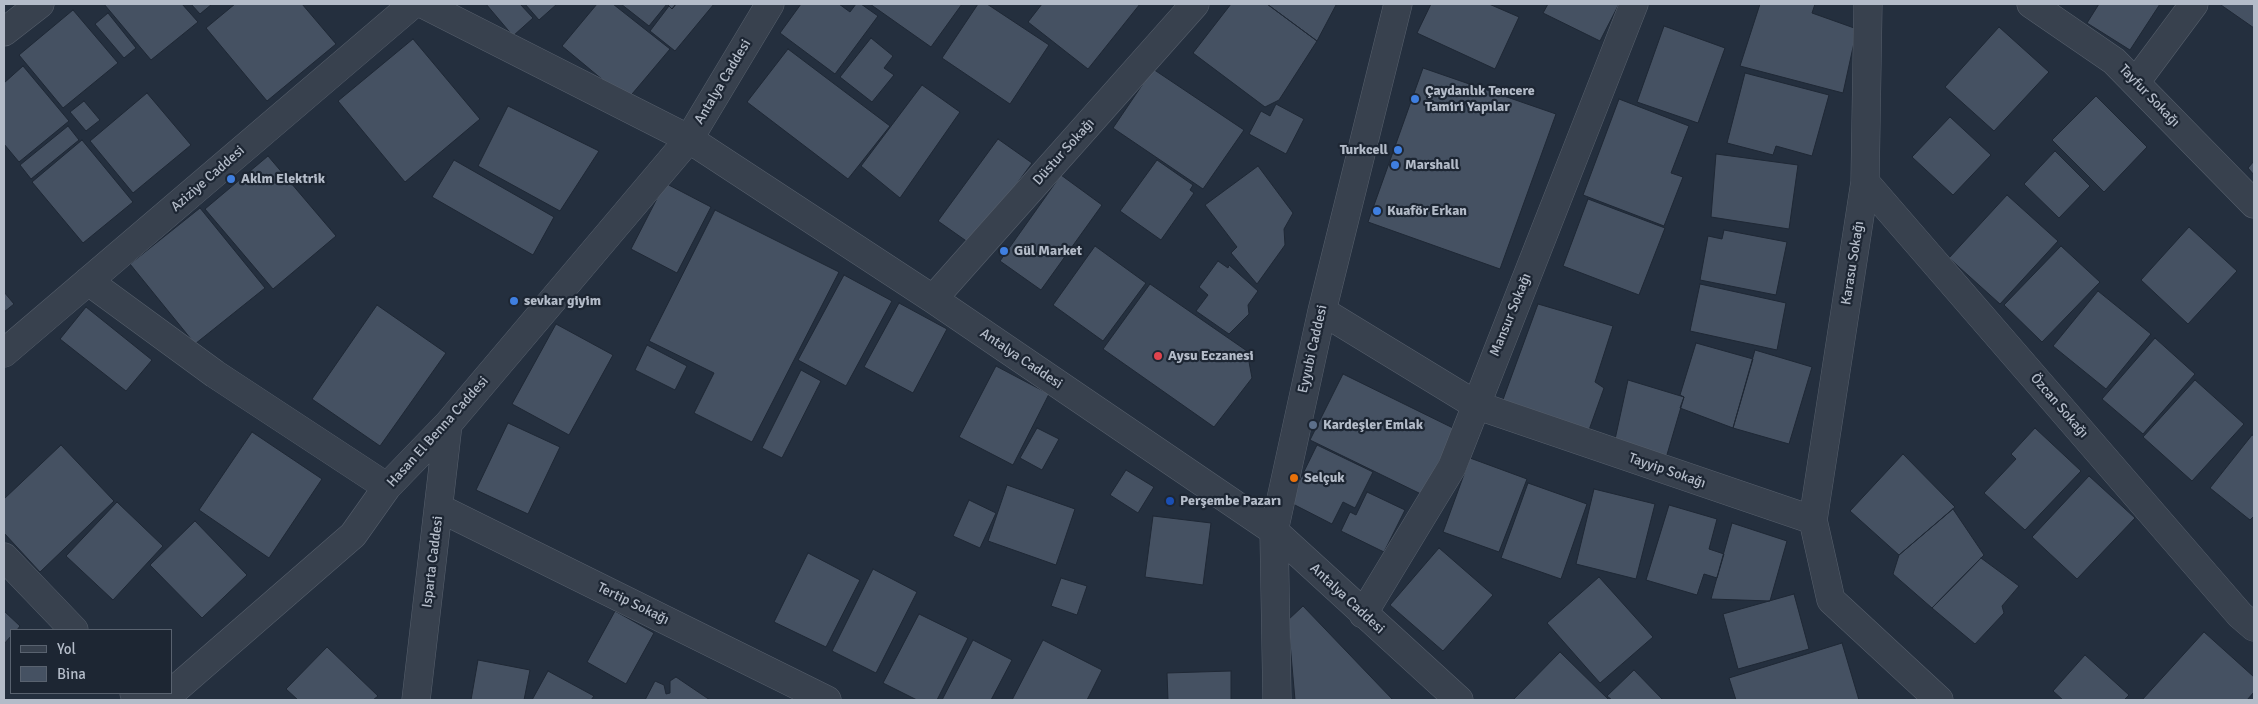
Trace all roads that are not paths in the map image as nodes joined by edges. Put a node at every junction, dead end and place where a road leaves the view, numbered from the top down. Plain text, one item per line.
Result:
1 (40, 4) edge
2 (412, 4) edge
3 (422, 4) edge
4 (770, 4) edge
5 (1195, 4) edge
6 (1398, 4) edge
7 (1634, 4) edge
8 (1868, 4) edge
9 (2030, 4) edge
10 (2194, 4) edge
11 (4, 32) edge
12 (2136, 82) junction
13 (689, 139) junction
14 (1865, 182) junction
15 (2254, 204) edge
16 (88, 281) junction
17 (933, 300) junction
18 (1322, 311) junction
19 (4, 353) edge
20 (1476, 405) junction
21 (448, 424) junction
22 (387, 487) junction
23 (439, 508) junction
24 (1813, 520) junction
25 (1274, 531) junction
26 (4, 558) edge
27 (1363, 614) junction
28 (2254, 627) edge
29 (73, 629) edge
30 (172, 692) edge
31 (416, 700) edge
32 (827, 700) edge
33 (1277, 700) edge
34 (1459, 700) edge
35 (1939, 700) edge

1 - 11 street
2 - 16 street, Aziziye Caddesi
3 - 13 street
4 - 13 street, Antalya Caddesi
5 - 17 street, Düstur Sokağı
6 - 18 street, Eyyubi Caddesi
7 - 20 street, Mansur Sokağı
8 - 14 street, Karasu Sokağı
9 - 12 street, Tayfur Sokağı
10 - 12 street
12 - 15 street, Tayfur Sokağı
13 - 17 street, Antalya Caddesi
13 - 21 street, Hasan El Benna Caddesi
14 - 24 street, Karasu Sokağı
14 - 28 street, Özcan Sokağı
16 - 19 street, Aziziye Caddesi
16 - 22 street
17 - 25 street, Antalya Caddesi
18 - 20 street, Tayyip Sokağı
18 - 25 street, Eyyubi Caddesi
20 - 24 street, Tayyip Sokağı
20 - 27 street, Mansur Sokağı
21 - 22 street, Hasan El Benna Caddesi
21 - 23 street, Isparta Caddesi
22 - 30 street, Hasan El Benna Caddesi
23 - 31 street, Isparta Caddesi
23 - 32 street, Tertip Sokağı
24 - 35 street
25 - 27 street, Antalya Caddesi
25 - 33 street, Eyyubi Caddesi
26 - 29 street
27 - 34 street, Antalya Caddesi

